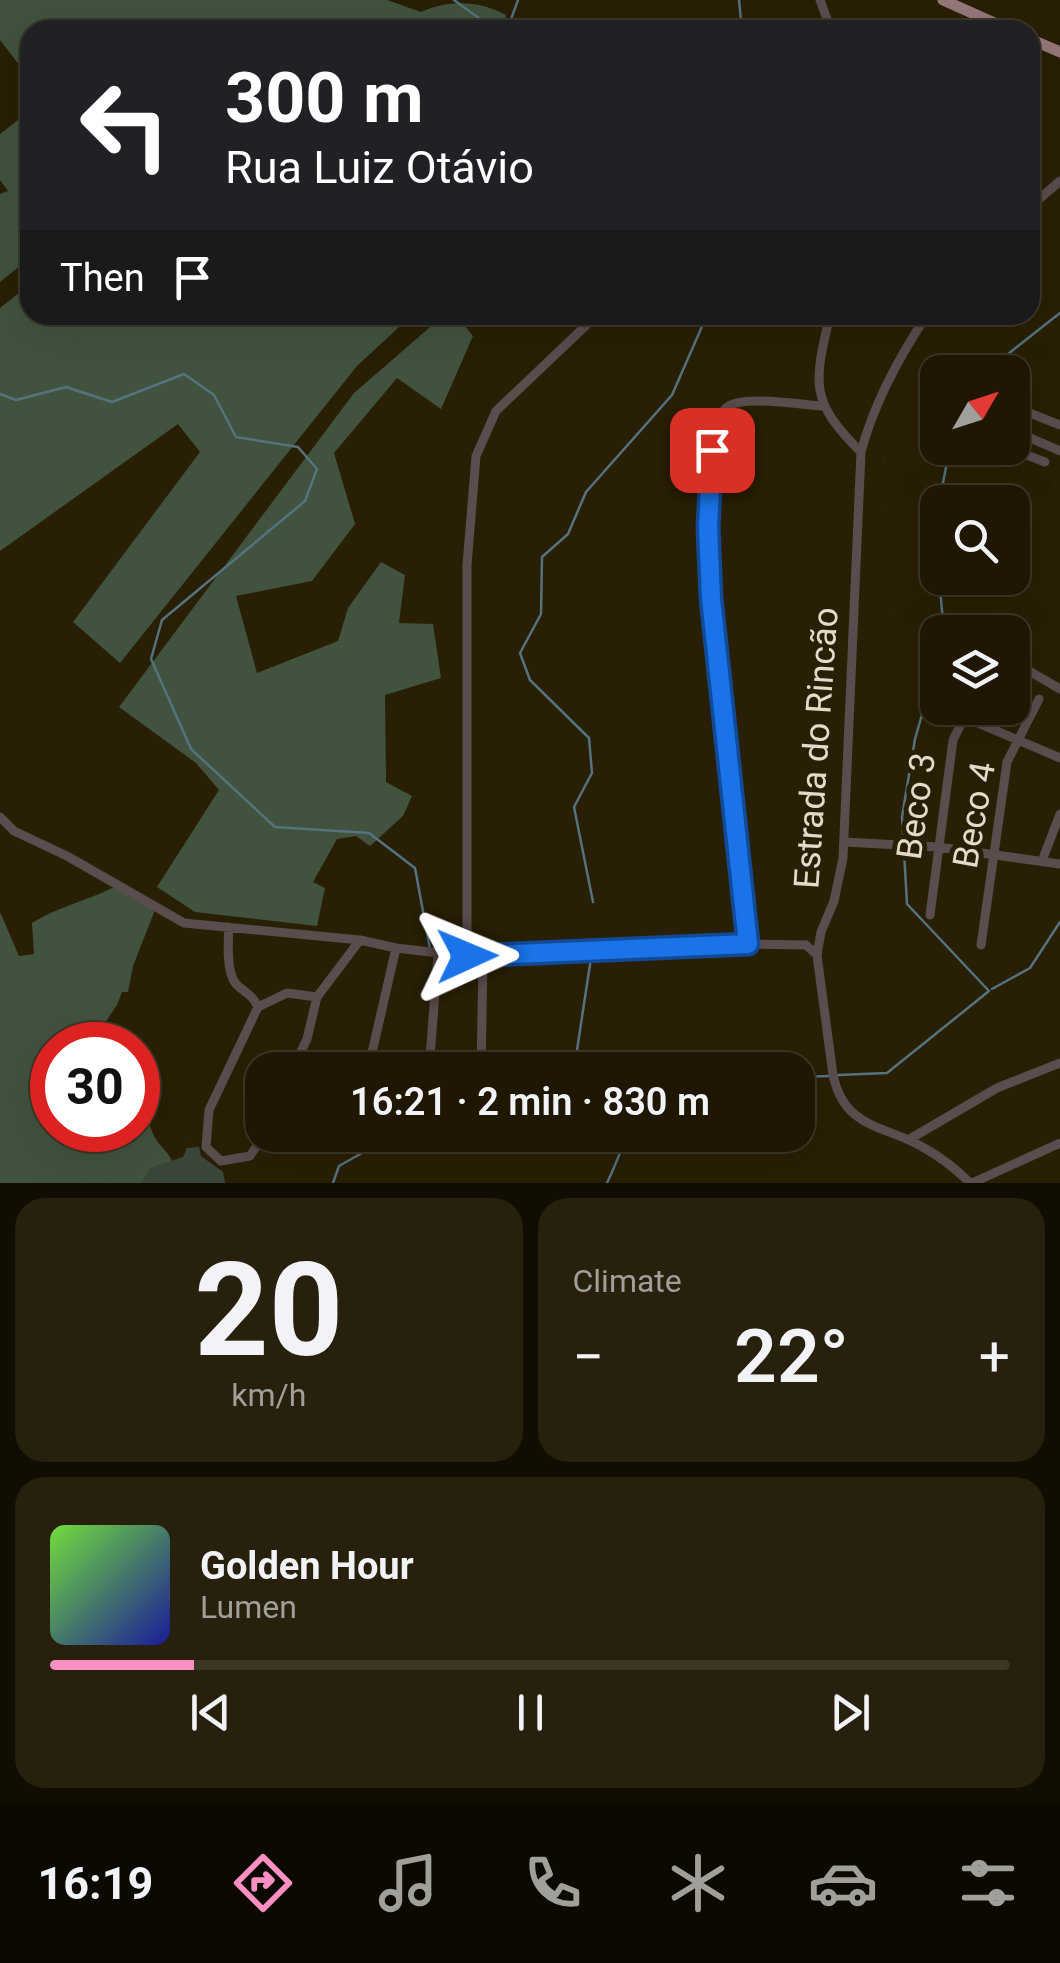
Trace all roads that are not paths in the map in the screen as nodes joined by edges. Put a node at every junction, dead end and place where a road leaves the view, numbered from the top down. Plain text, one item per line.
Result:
1 (943, 0) edge
2 (976, 20) edge
3 (1060, 181) edge
4 (1040, 198) edge
5 (586, 325) edge
6 (828, 325) edge
7 (921, 325) edge
8 (822, 406) junction
9 (1030, 413) edge
10 (1060, 425) edge
11 (1030, 438) edge
12 (1060, 451) edge
13 (861, 452) junction
14 (1030, 456) edge
15 (1045, 462) dead end
16 (1030, 671) edge
17 (1060, 690) edge
18 (1039, 699) dead end
19 (960, 725) edge
20 (991, 725) edge
21 (1019, 740) junction
22 (1060, 758) edge
23 (1060, 814) edge
24 (0, 818) edge
25 (844, 842) junction
26 (938, 848) junction
27 (994, 855) junction
28 (1042, 862) junction
29 (1060, 864) edge
30 (930, 915) dead end
31 (229, 928) junction
32 (821, 932) junction
33 (360, 940) junction
34 (748, 944) junction
35 (806, 944) junction
36 (981, 945) dead end
37 (396, 948) junction
38 (438, 954) junction
39 (817, 955) junction
40 (467, 956) junction
41 (483, 958) junction
42 (317, 997) junction
43 (258, 1007) junction
44 (301, 1052) edge
45 (372, 1052) edge
46 (430, 1052) edge
47 (482, 1052) edge
48 (1060, 1063) edge
49 (908, 1140) junction
50 (1060, 1143) edge
51 (251, 1152) edge
52 (971, 1183) edge

1 - 2 main road
3 - 4 street
5 - 40 street
6 - 8 street
7 - 13 street, Estrada do Rincão
8 - 13 street
8 - 34 street
9 - 10 street
11 - 12 street
13 - 25 street, Estrada do Rincão
14 - 15 street
16 - 17 street
18 - 21 street, Beco 4
19 - 26 street, Beco 3
20 - 21 street
21 - 22 street
21 - 27 street, Beco 4
23 - 28 street
24 - 31 street
25 - 26 street
25 - 32 street, Estrada do Rincão
26 - 27 street
26 - 30 street, Beco 3
27 - 28 street
27 - 36 street, Beco 4
28 - 29 street
31 - 33 street
31 - 43 street
32 - 35 street
32 - 39 street, Estrada do Rincão
33 - 37 street
33 - 42 street
34 - 35 street
34 - 41 street
35 - 39 street
37 - 38 street
37 - 45 street
38 - 40 street
38 - 46 street
39 - 49 street, Estrada do Rincão
40 - 41 street
41 - 47 street
42 - 43 street
42 - 44 street
43 - 51 street
48 - 49 street
49 - 52 street, Estrada do Rincão
50 - 52 street

